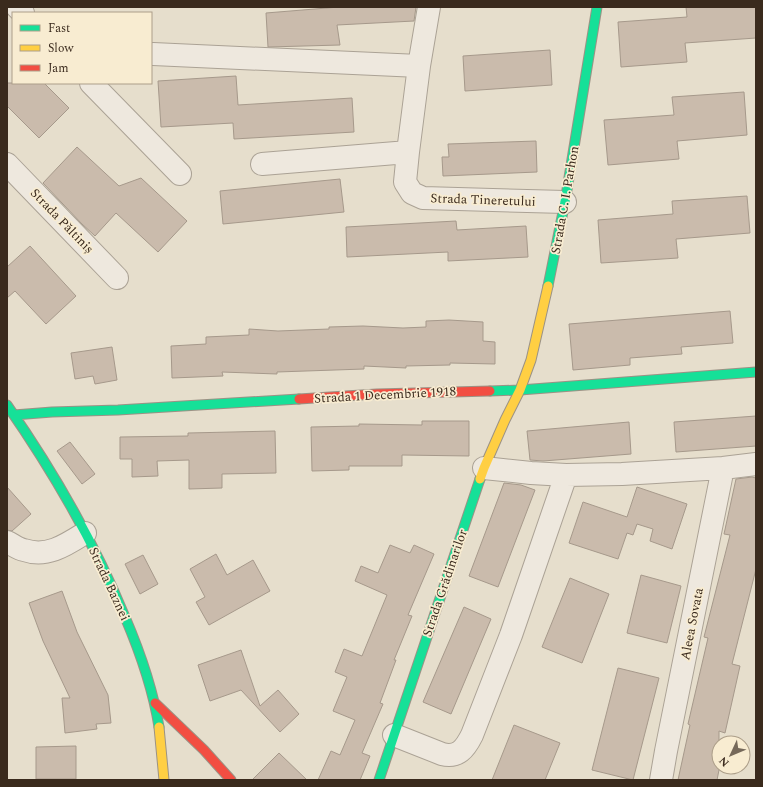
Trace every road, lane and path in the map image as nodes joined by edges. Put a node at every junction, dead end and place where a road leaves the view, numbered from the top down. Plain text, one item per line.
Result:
1 (429, 7) edge
2 (597, 7) edge
3 (153, 54) dead end
4 (419, 66) junction
5 (91, 84) edge
6 (408, 152) junction
7 (7, 164) edge
8 (262, 164) dead end
9 (180, 174) dead end
10 (565, 202) junction
11 (117, 278) dead end
12 (756, 372) edge
13 (520, 390) junction
14 (7, 405) edge
15 (14, 415) junction
16 (756, 464) edge
17 (484, 468) junction
18 (723, 468) junction
19 (566, 475) junction
20 (85, 533) junction
21 (7, 542) edge
22 (154, 703) junction
23 (394, 735) junction
24 (164, 780) edge
25 (231, 780) edge
26 (378, 780) edge
27 (662, 780) edge

1 - 4 street, Strada Tineretului
2 - 10 main road, Strada C. I. Parhon
3 - 4 street
4 - 6 street, Strada Tineretului
5 - 9 street
6 - 8 street
6 - 10 street, Strada Tineretului
7 - 11 street, Strada Păltiniș
10 - 13 main road, Strada C. I. Parhon
12 - 13 main road, Strada 1 Decembrie 1918
13 - 15 main road, Strada 1 Decembrie 1918
13 - 17 main road, Strada Grădinarilor
14 - 15 main road, Strada Baznei
15 - 20 main road, Strada Baznei
16 - 18 street
17 - 19 street
17 - 23 main road, Strada Grădinarilor
18 - 19 street
18 - 27 street, Aleea Sovata
19 - 23 street
20 - 21 street
20 - 22 main road, Strada Baznei
22 - 24 main road, Strada Baznei
22 - 25 main road
23 - 26 main road, Strada Grădinarilor

